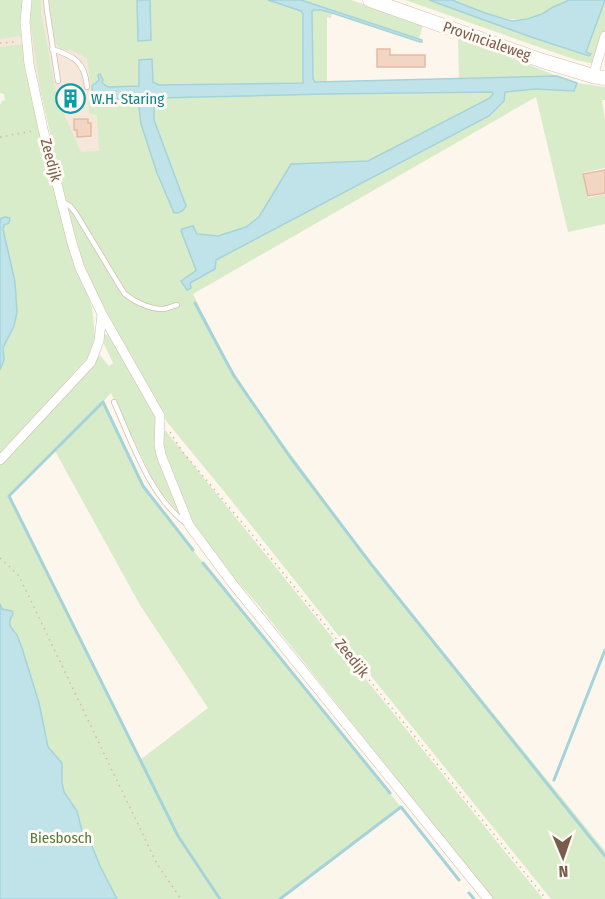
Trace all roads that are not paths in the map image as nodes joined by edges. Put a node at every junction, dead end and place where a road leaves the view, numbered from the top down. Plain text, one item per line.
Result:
1 (27, 0) edge
2 (46, 0) edge
3 (369, 0) edge
4 (605, 36) edge
5 (52, 49) junction
6 (599, 77) edge
7 (58, 81) dead end
8 (87, 87) dead end
9 (62, 200) junction
10 (177, 304) dead end
11 (102, 314) junction
12 (114, 402) dead end
13 (0, 460) edge
14 (189, 525) junction
15 (488, 899) edge

1 - 9 street, Zeedijk
2 - 5 lane
3 - 6 main road, Provincialeweg
4 - 6 street
5 - 7 lane
5 - 8 lane
9 - 10 lane
9 - 11 street, Zeedijk
11 - 13 street
11 - 14 street, Zeedijk
12 - 14 lane
14 - 15 street

